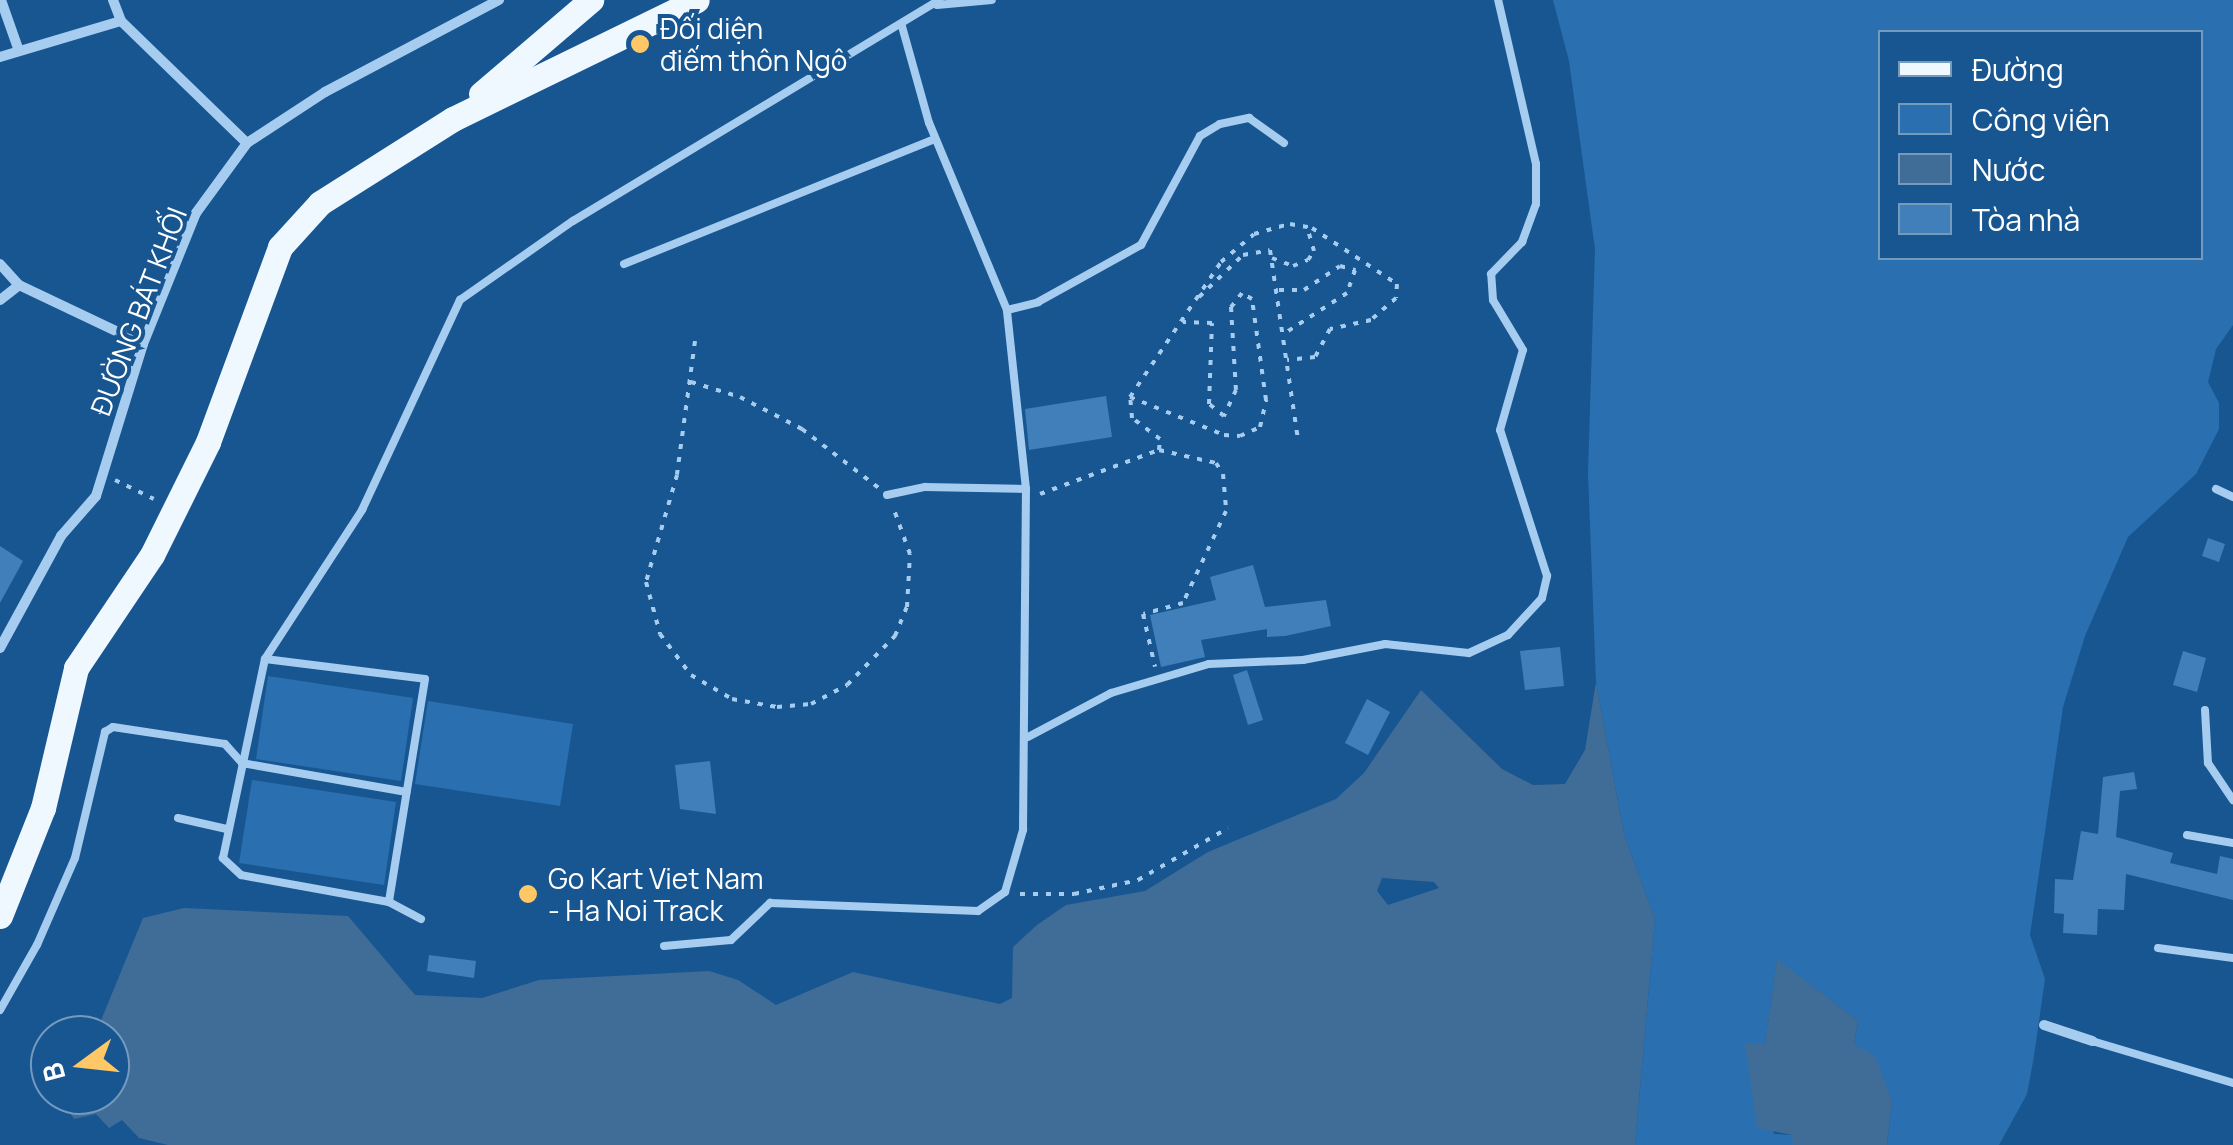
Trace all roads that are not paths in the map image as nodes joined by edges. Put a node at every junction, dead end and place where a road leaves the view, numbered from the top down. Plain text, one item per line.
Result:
1 (1, 0) edge
2 (113, 0) edge
3 (498, 0) edge
4 (591, 0) edge
5 (697, 0) edge
6 (992, 0) edge
7 (1498, 0) edge
8 (936, 2) edge
9 (121, 21) junction
10 (902, 26) junction
11 (19, 51) junction
12 (0, 58) edge
13 (453, 118) junction
14 (935, 139) junction
15 (247, 142) junction
16 (1284, 143) dead end
17 (0, 264) edge
18 (624, 264) dead end
19 (19, 286) junction
20 (0, 300) edge
21 (1007, 310) junction
22 (143, 344) junction
23 (1026, 489) junction
24 (2216, 489) dead end
25 (888, 495) road end
26 (2233, 497) edge
27 (0, 648) edge
28 (266, 659) junction
29 (2204, 710) dead end
30 (1028, 737) junction
31 (242, 763) junction
32 (406, 792) junction
33 (2233, 800) edge
34 (178, 818) dead end
35 (227, 829) junction
36 (2187, 836) dead end
37 (2233, 843) edge
38 (388, 902) junction
39 (0, 916) edge
40 (421, 918) dead end
41 (664, 946) dead end
42 (2158, 948) dead end
43 (2233, 958) edge
44 (0, 1010) edge
45 (2044, 1025) dead end
46 (2092, 1041) joint
47 (2233, 1083) edge

1 - 11 street
2 - 9 street
3 - 15 street, ĐƯỜNG BÁT KHỐI
4 - 13 main road
5 - 13 main road
6 - 8 lane
7 - 30 lane
8 - 10 lane
9 - 11 street
9 - 15 street
10 - 14 lane
10 - 28 lane
11 - 12 street
13 - 39 main road
14 - 18 lane
14 - 21 lane
15 - 22 street, ĐƯỜNG BÁT KHỐI
16 - 21 lane
17 - 19 street
19 - 20 street
19 - 22 street
21 - 23 lane
22 - 27 street, ĐƯỜNG BÁT KHỐI
23 - 25 lane
23 - 30 lane
24 - 26 lane
28 - 31 lane
28 - 32 lane
29 - 33 lane
30 - 41 lane
31 - 32 lane
31 - 35 lane
31 - 44 lane
32 - 38 lane
34 - 35 lane
35 - 38 lane
36 - 37 lane
38 - 40 lane
42 - 43 lane
45 - 46 street
46 - 47 lane

